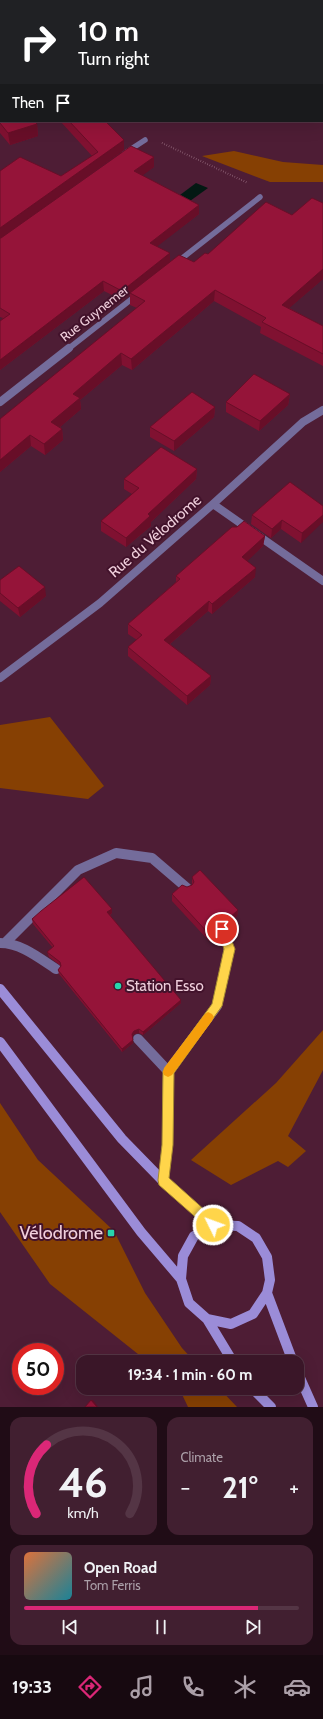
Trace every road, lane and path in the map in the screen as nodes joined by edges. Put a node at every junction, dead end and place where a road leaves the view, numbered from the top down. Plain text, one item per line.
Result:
1 (144, 140) joint
2 (119, 158) edge
3 (260, 197) joint
4 (173, 266) edge
5 (142, 290) edge
6 (0, 402) edge
7 (323, 410) edge
8 (213, 504) junction
9 (323, 581) edge
10 (0, 678) edge
11 (186, 888) edge
12 (222, 929) edge
13 (3, 942) edge
14 (56, 969) edge
15 (0, 989) edge
16 (138, 1039) edge
17 (0, 1042) edge
18 (168, 1071) junction
19 (163, 1180) junction
20 (213, 1225) junction
21 (181, 1280) junction
22 (267, 1293) junction
23 (207, 1320) junction
24 (229, 1355) edge
25 (290, 1355) edge
26 (304, 1387) edge
27 (259, 1395) edge
28 (271, 1407) edge
29 (313, 1407) edge

1 - 2 street
1 - 3 path
3 - 4 street
5 - 6 street, Rue Guynemer
7 - 8 street, Rue du Vélodrome
8 - 9 street
8 - 10 street, Rue du Vélodrome
11 - 13 street
12 - 18 street
13 - 14 street
15 - 19 main road
16 - 18 street
17 - 21 main road
18 - 19 street
19 - 20 main road
20 - 21 main road
20 - 22 main road
21 - 23 main road
22 - 23 main road
22 - 25 main road
23 - 24 main road
26 - 29 main road
27 - 28 main road

